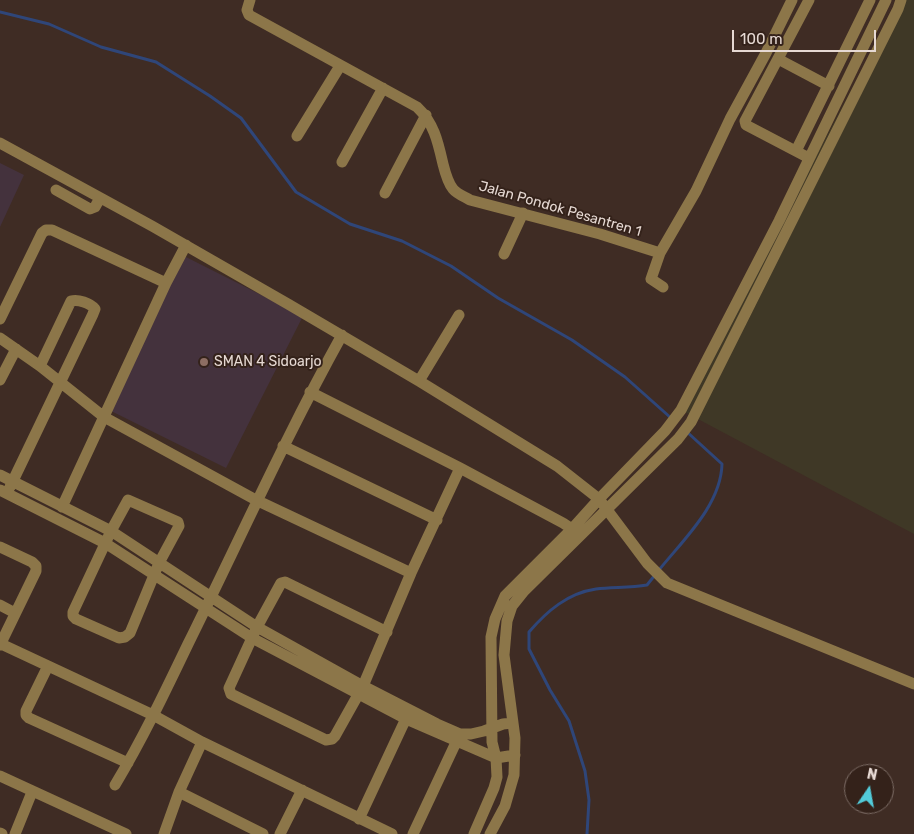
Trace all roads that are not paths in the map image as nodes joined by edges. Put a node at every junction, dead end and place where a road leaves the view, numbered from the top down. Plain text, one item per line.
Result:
1 (250, 0) edge
2 (792, 0) edge
3 (809, 0) edge
4 (870, 0) edge
5 (886, 0) edge
6 (901, 0) edge
7 (778, 59) junction
8 (340, 66) junction
9 (829, 86) junction
10 (383, 88) junction
11 (426, 115) junction
12 (298, 136) dead end
13 (0, 144) edge
14 (796, 151) junction
15 (811, 154) junction
16 (826, 157) junction
17 (342, 162) dead end
18 (56, 190) dead end
19 (385, 193) dead end
20 (100, 198) junction
21 (523, 213) junction
22 (779, 221) junction
23 (790, 226) junction
24 (186, 245) junction
25 (660, 253) junction
26 (504, 254) dead end
27 (166, 283) junction
28 (663, 287) dead end
29 (459, 314) dead end
30 (0, 319) edge
31 (342, 335) junction
32 (0, 338) edge
33 (16, 349) junction
34 (40, 366) junction
35 (700, 374) junction
36 (0, 380) edge
37 (419, 381) junction
38 (713, 381) junction
39 (60, 382) junction
40 (310, 392) junction
41 (104, 417) junction
42 (283, 446) junction
43 (460, 468) junction
44 (0, 475) edge
45 (13, 481) junction
46 (3, 491) edge
47 (599, 499) junction
48 (256, 500) junction
49 (62, 506) junction
50 (607, 510) junction
51 (437, 520) junction
52 (572, 529) junction
53 (111, 531) junction
54 (105, 543) junction
55 (565, 543) junction
56 (0, 547) edge
57 (159, 563) junction
58 (544, 563) junction
59 (412, 573) junction
60 (154, 574) junction
61 (212, 597) junction
62 (0, 605) edge
63 (206, 608) junction
64 (15, 613) junction
65 (257, 627) junction
66 (387, 632) junction
67 (252, 638) junction
68 (0, 644) edge
69 (48, 666) junction
70 (914, 684) edge
71 (360, 690) junction
72 (153, 715) junction
73 (408, 715) junction
74 (512, 723) junction
75 (493, 728) junction
76 (458, 738) junction
77 (202, 742) junction
78 (515, 755) junction
79 (496, 758) junction
80 (128, 763) junction
81 (0, 776) edge
82 (115, 785) dead end
83 (302, 790) junction
84 (32, 792) junction
85 (180, 792) junction
86 (359, 819) junction
87 (15, 834) edge
88 (126, 834) edge
89 (164, 834) edge
90 (263, 834) edge
91 (280, 834) edge
92 (392, 834) edge
93 (413, 834) edge
94 (474, 834) edge
95 (490, 834) edge

1 - 8 street
2 - 25 street
3 - 7 street
4 - 9 street
5 - 15 street
6 - 16 street
7 - 9 street
7 - 14 street
8 - 10 street
8 - 12 street
9 - 14 street
10 - 11 street
10 - 17 street
11 - 19 street
11 - 21 street, Jalan Pondok Pesantren 1
13 - 20 street
14 - 15 street
15 - 16 street
15 - 22 street
16 - 23 street
18 - 20 street
20 - 24 street
21 - 25 street, Jalan Pondok Pesantren 1
21 - 26 street
22 - 23 street
22 - 35 street
23 - 38 street
24 - 27 street
24 - 31 street
25 - 28 street
27 - 30 street
27 - 41 street
29 - 37 street
31 - 37 street
31 - 40 street
32 - 33 street
33 - 34 street
33 - 36 street
34 - 39 street
34 - 39 street
35 - 38 street
35 - 47 street
37 - 47 street
38 - 50 street
39 - 41 street
39 - 45 street
40 - 42 street
40 - 43 street
41 - 48 street
41 - 49 street
42 - 48 street
42 - 51 street
43 - 51 street
43 - 52 street
44 - 45 street
45 - 46 street
45 - 49 street
46 - 54 street
47 - 50 street
47 - 52 street
48 - 59 street
48 - 61 street
49 - 53 street
50 - 55 street
50 - 70 street
51 - 59 street
52 - 55 street
53 - 54 street
53 - 57 street
53 - 57 street
54 - 60 street
54 - 60 street
55 - 58 street
56 - 64 street
57 - 60 street
57 - 61 street
58 - 74 street
58 - 75 street
59 - 66 street
60 - 63 street
61 - 63 street
61 - 65 street
62 - 64 street
63 - 67 street
63 - 72 street
64 - 68 street
65 - 66 street
65 - 67 street
65 - 71 street
66 - 71 street
67 - 71 street
67 - 71 street
68 - 69 street
69 - 72 street
69 - 80 street
71 - 73 street
72 - 77 street
72 - 80 street
73 - 76 street
73 - 86 street
74 - 75 street
74 - 78 street
75 - 76 street
75 - 79 street
76 - 79 street
76 - 93 street
77 - 83 street
77 - 85 street
78 - 79 street
78 - 95 street
79 - 94 street
80 - 82 street
81 - 84 street
83 - 86 street
83 - 91 street
84 - 87 street
84 - 88 street
85 - 89 street
85 - 90 street
86 - 92 street

